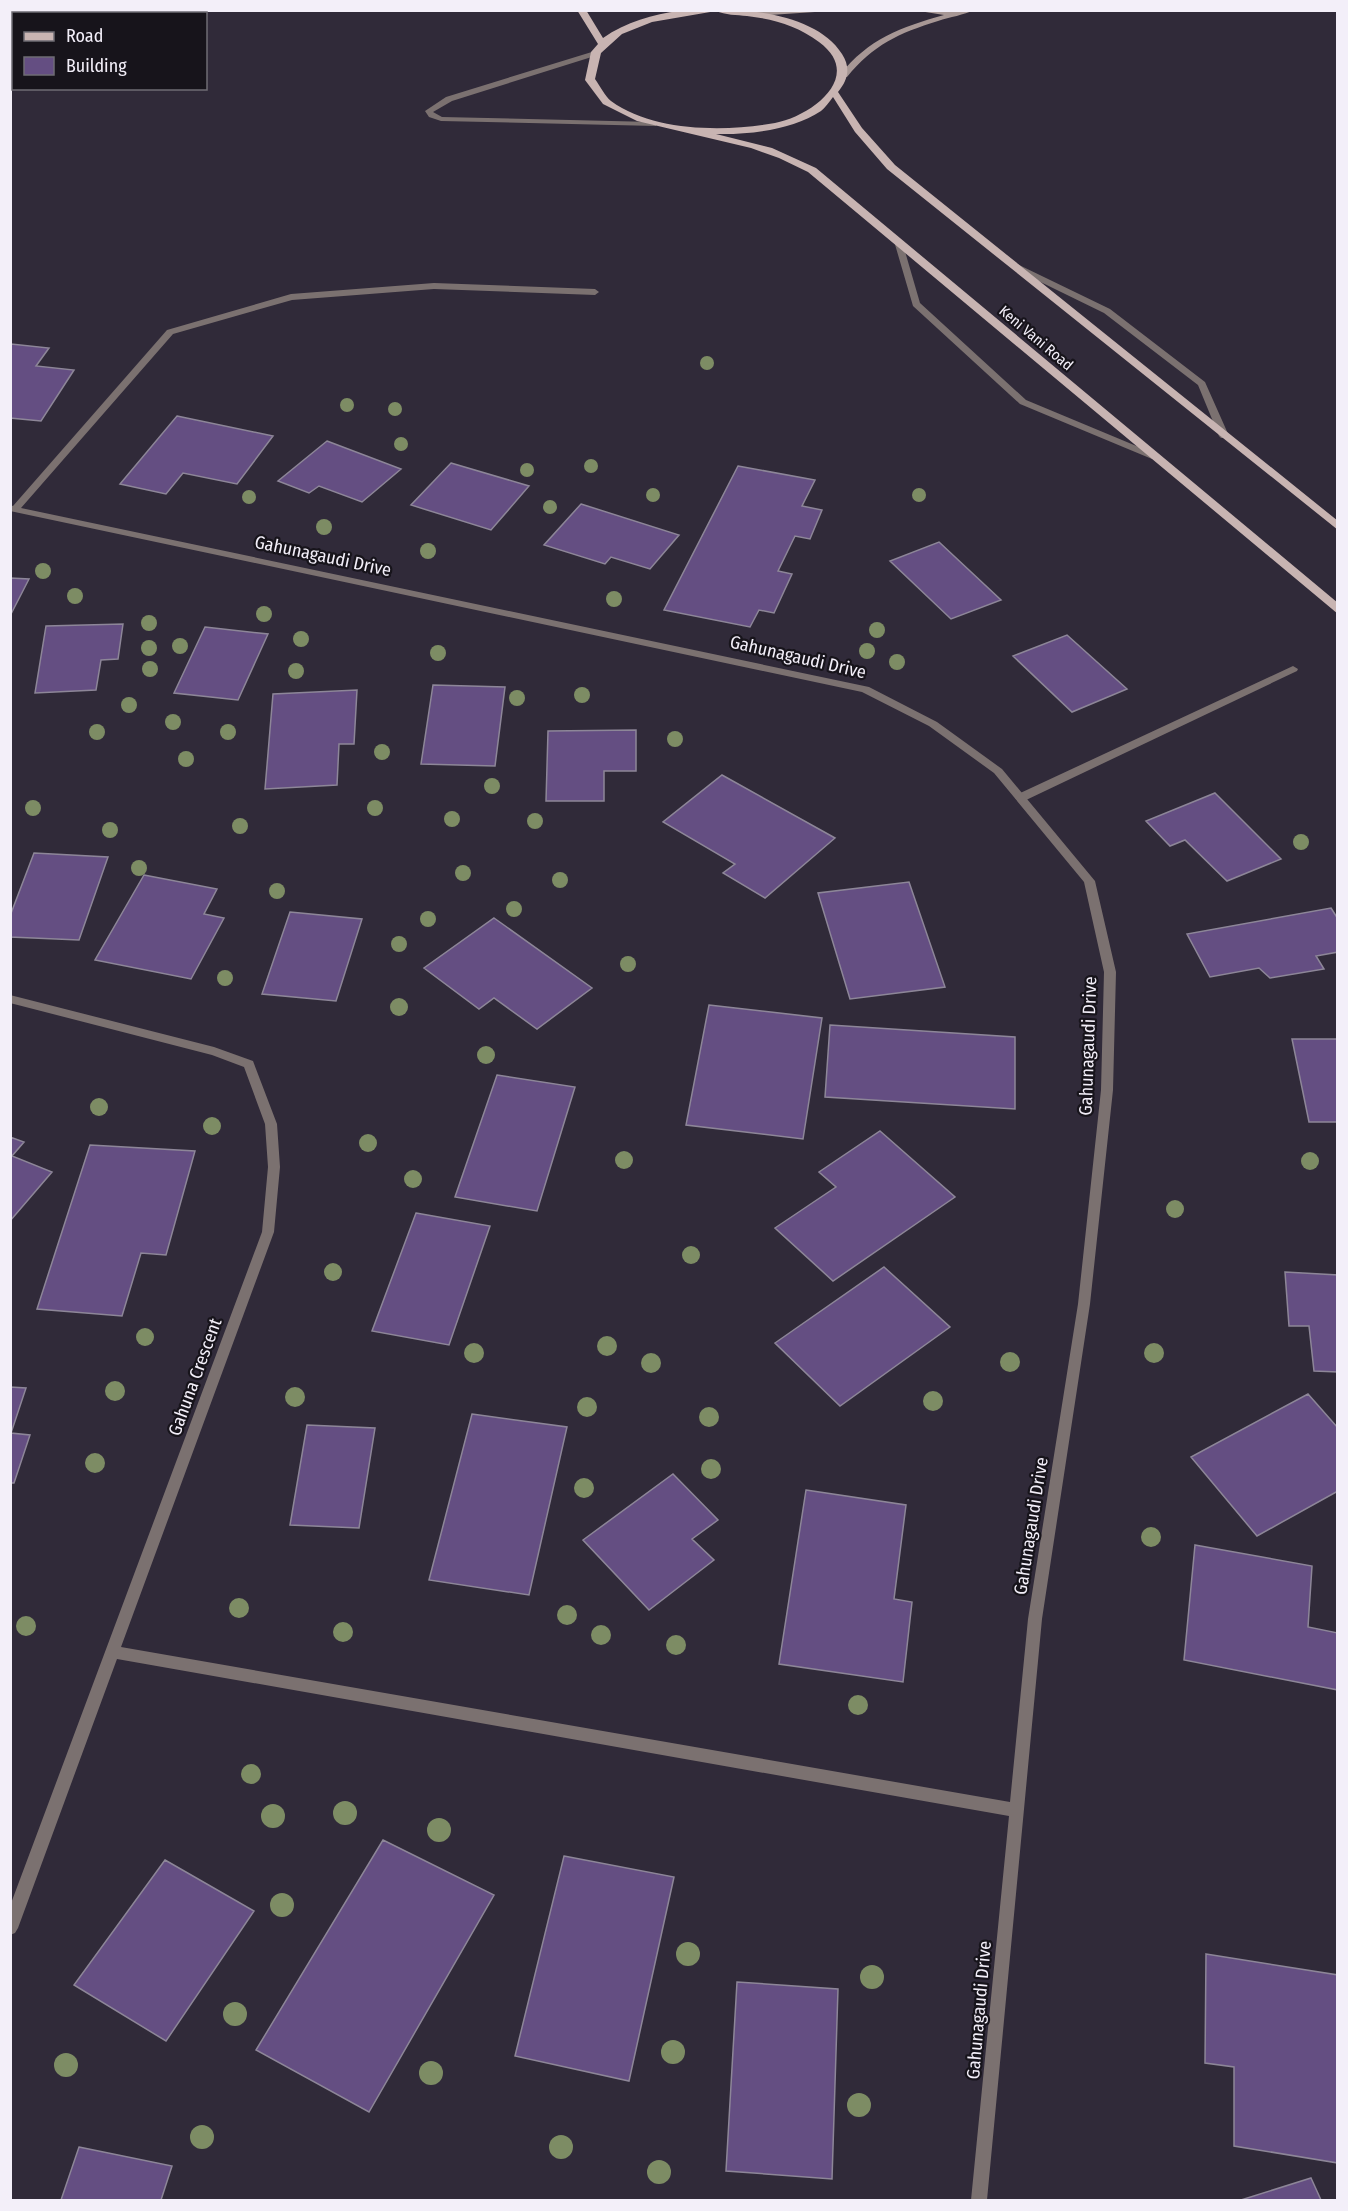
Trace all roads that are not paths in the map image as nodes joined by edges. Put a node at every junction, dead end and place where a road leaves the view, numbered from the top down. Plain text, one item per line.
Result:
1 (581, 10) edge
2 (712, 10) edge
3 (720, 10) edge
4 (842, 10) edge
5 (916, 10) edge
6 (970, 10) edge
7 (955, 13) junction
8 (756, 14) junction
9 (602, 44) junction
10 (595, 53) junction
11 (844, 75) junction
12 (836, 94) junction
13 (653, 124) junction
14 (694, 132) junction
15 (898, 241) junction
16 (1003, 260) junction
17 (595, 292) dead end
18 (1224, 436) junction
19 (1155, 457) junction
20 (13, 509) edge
21 (1338, 527) edge
22 (1338, 610) edge
23 (1293, 669) dead end
24 (1020, 798) junction
25 (10, 999) edge
26 (112, 1652) junction
27 (1017, 1810) junction
28 (10, 1928) edge
29 (979, 2200) edge

1 - 9 main road
2 - 9 main road
3 - 8 main road
4 - 8 main road
5 - 7 main road
6 - 7 main road
7 - 11 main road
8 - 11 main road
9 - 10 main road
10 - 13 main road
10 - 13 street
11 - 12 main road
12 - 14 main road
12 - 16 main road
13 - 14 main road
14 - 15 main road, Keni Vani Road
15 - 19 main road, Keni Vani Road
15 - 19 street
16 - 18 main road
16 - 18 street
17 - 20 street
18 - 21 main road
19 - 22 main road, Keni Vani Road
20 - 24 street, Gahunagaudi Drive
23 - 24 street
24 - 27 street, Gahunagaudi Drive
25 - 26 street, Gahuna Crescent
26 - 27 street
26 - 28 street, Gahuna Crescent
27 - 29 street, Gahunagaudi Drive

